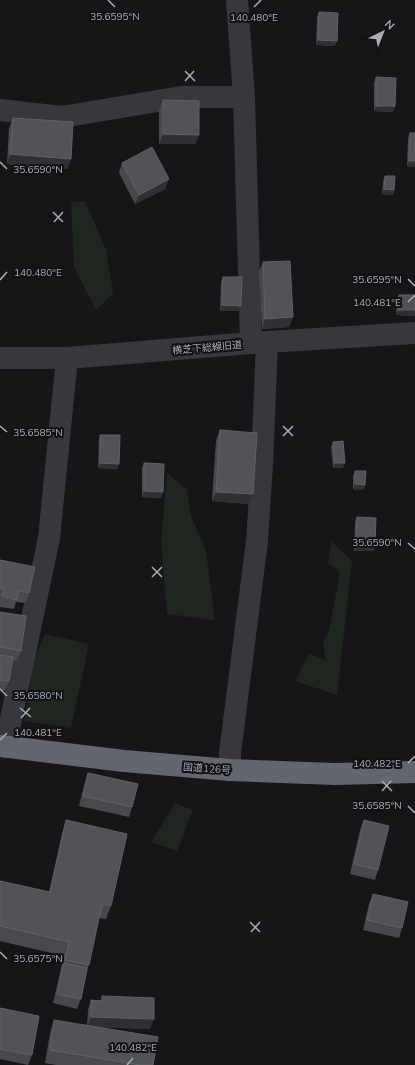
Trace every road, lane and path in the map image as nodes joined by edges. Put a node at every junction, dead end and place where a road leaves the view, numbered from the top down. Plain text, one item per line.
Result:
1 (237, 0) edge
2 (244, 97) junction
3 (0, 110) edge
4 (415, 333) edge
5 (259, 343) junction
6 (0, 358) edge
7 (67, 358) junction
8 (2, 747) edge
9 (230, 770) junction
10 (415, 772) edge

1 - 2 street
2 - 3 street
2 - 5 street
4 - 5 street, 横芝下総線旧道
5 - 7 street, 横芝下総線旧道
5 - 9 street
6 - 7 street, 横芝下総線旧道
7 - 8 street
8 - 9 highway, 国道126号
9 - 10 highway, 国道126号

